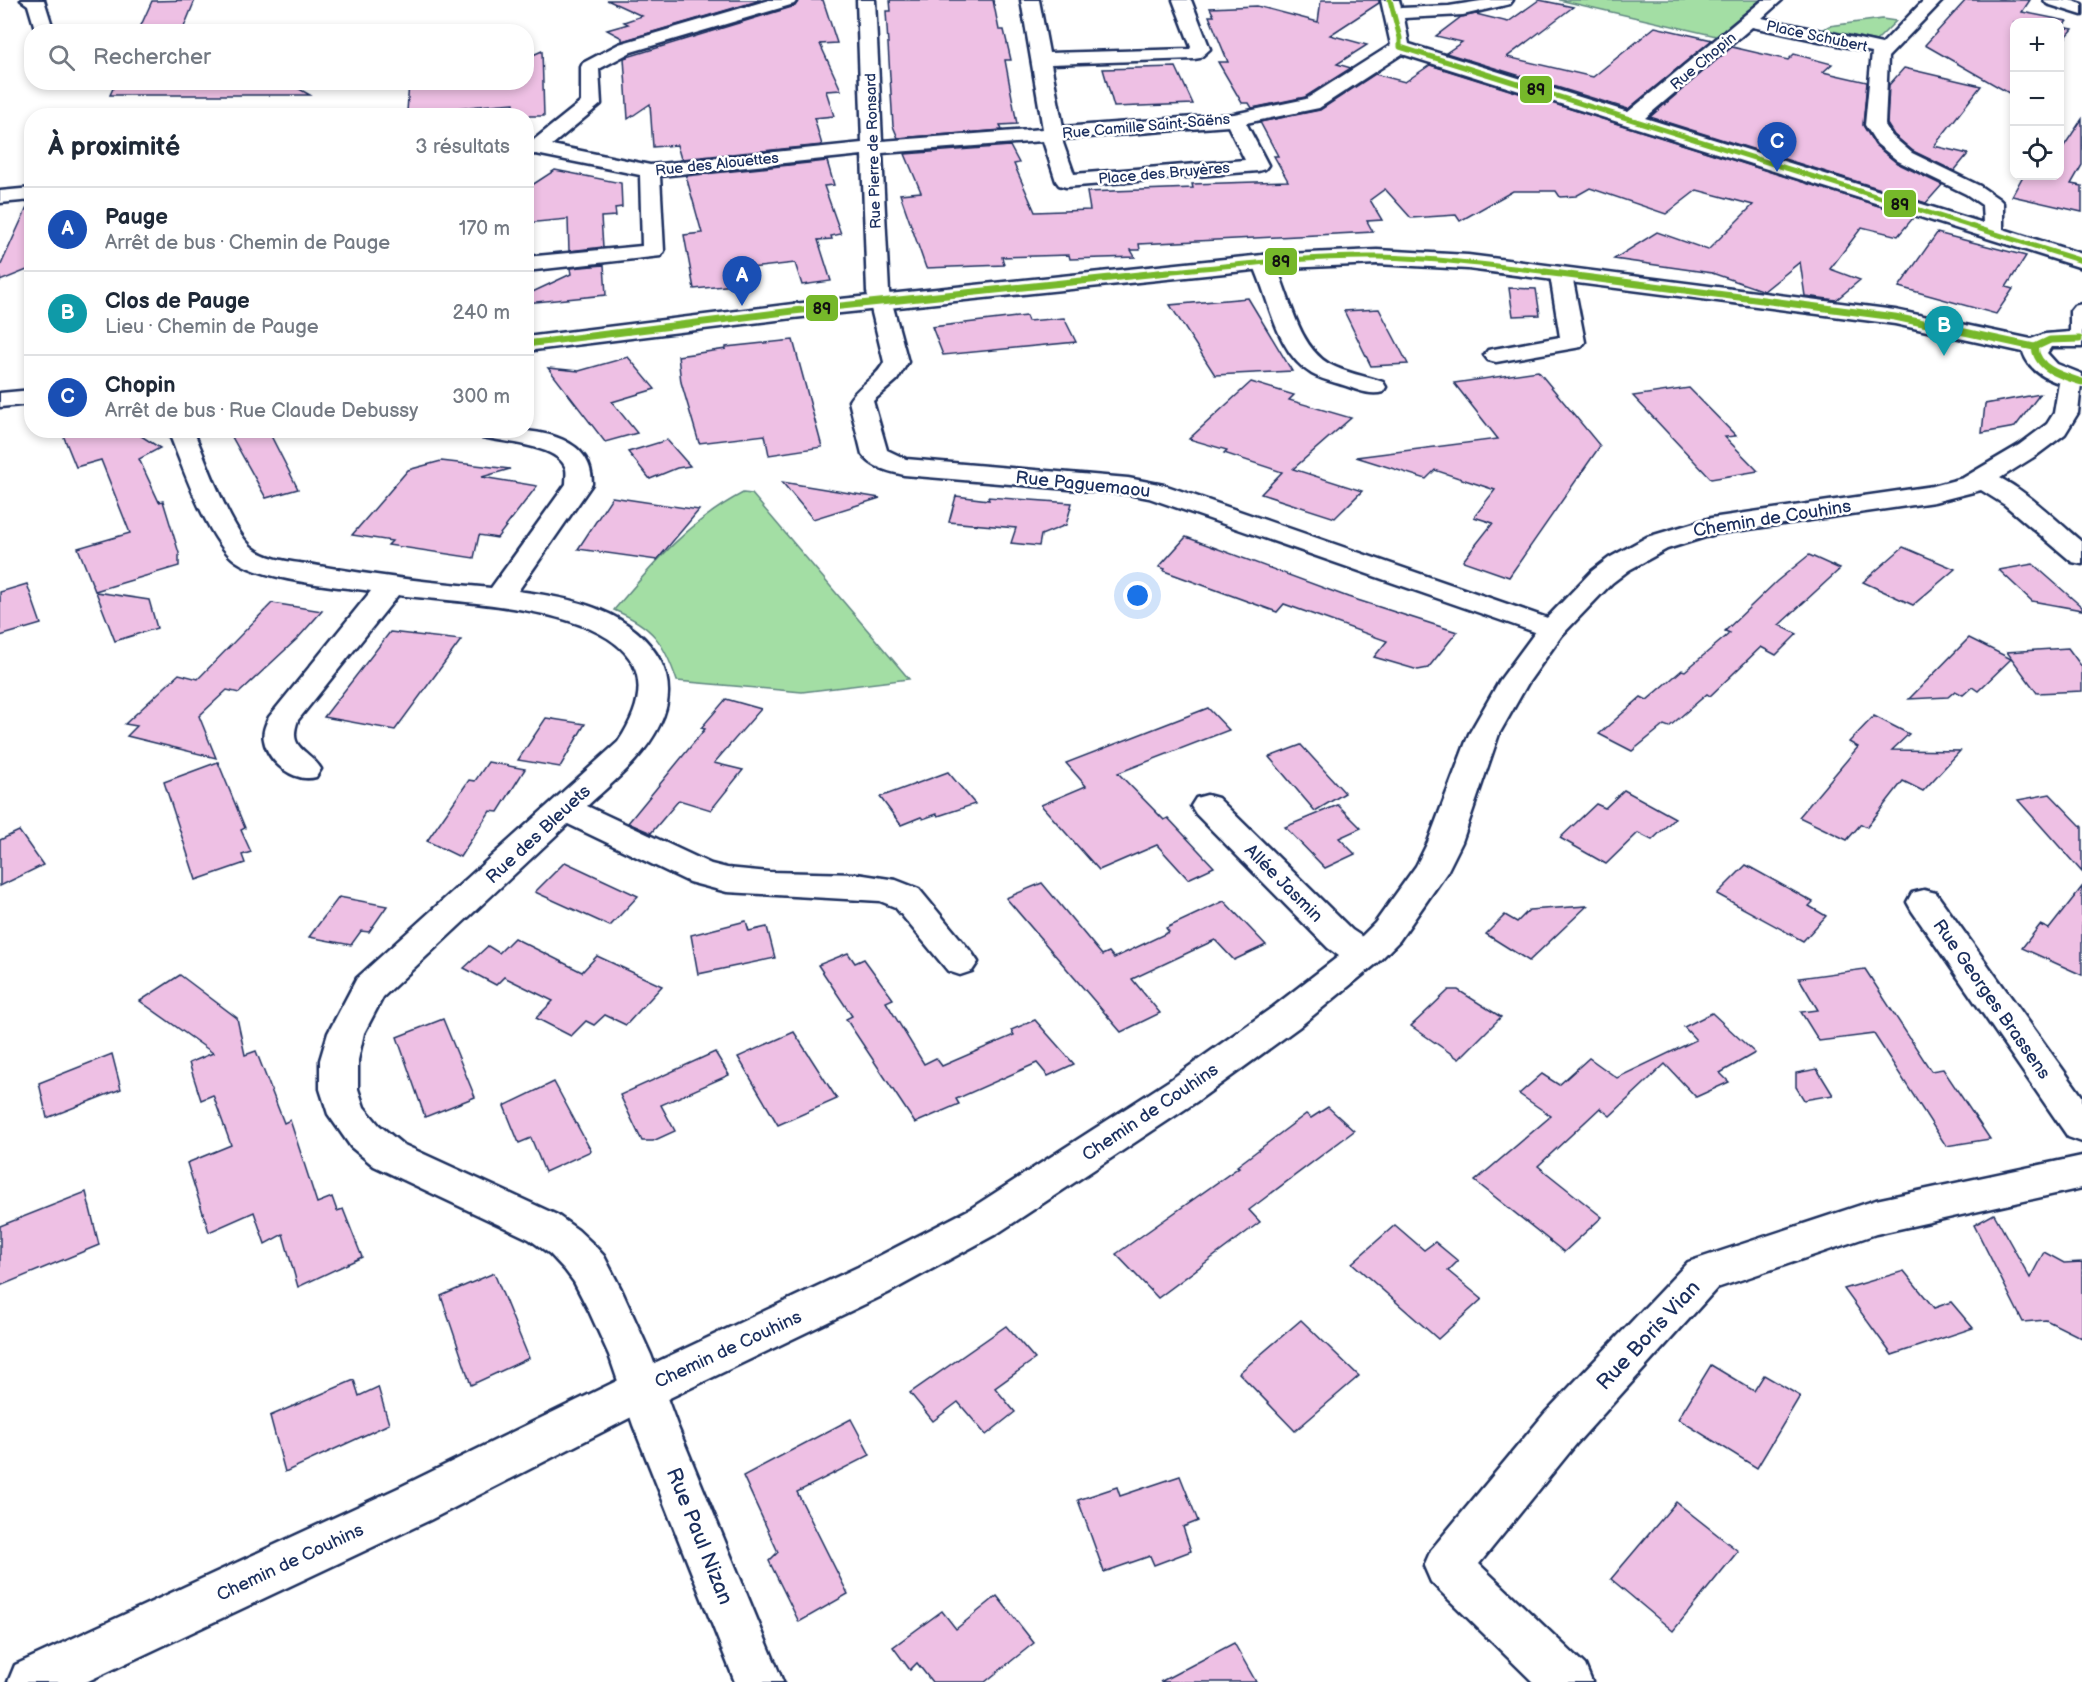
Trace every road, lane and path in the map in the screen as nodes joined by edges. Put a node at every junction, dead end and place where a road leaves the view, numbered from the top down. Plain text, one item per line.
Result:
1 (30, 0) edge
2 (788, 0) edge
3 (866, 0) edge
4 (1030, 0) edge
5 (1182, 0) edge
6 (1504, 0) edge
7 (1773, 0) edge
8 (1934, 0) edge
9 (2053, 0) edge
10 (1391, 6) edge
11 (2082, 10) edge
12 (1751, 21) junction
13 (43, 24) edge
14 (1400, 47) junction
15 (1886, 50) junction
16 (1039, 59) junction
17 (1234, 120) junction
18 (1631, 120) junction
19 (1054, 134) junction
20 (534, 147) edge
21 (874, 148) junction
22 (534, 150) edge
23 (651, 171) junction
24 (24, 195) edge
25 (0, 197) edge
26 (1992, 233) junction
27 (2082, 261) edge
28 (1263, 262) junction
29 (534, 263) edge
30 (1561, 275) junction
31 (879, 302) junction
32 (2082, 311) edge
33 (2081, 339) edge
34 (534, 343) edge
35 (2034, 347) junction
36 (1496, 355) dead end
37 (2077, 381) edge
38 (1374, 387) dead end
39 (24, 398) edge
40 (0, 400) edge
41 (184, 438) edge
42 (523, 438) edge
43 (1982, 479) junction
44 (2082, 556) edge
45 (390, 586) junction
46 (499, 598) junction
47 (1552, 629) junction
48 (305, 769) dead end
49 (1207, 806) dead end
50 (565, 809) junction
51 (1924, 902) dead end
52 (1364, 955) junction
53 (960, 962) dead end
54 (2082, 1126) edge
55 (2082, 1172) edge
56 (642, 1390) junction
57 (32, 1682) edge
58 (759, 1682) edge
59 (1568, 1682) edge

1 - 13 street
2 - 20 street
3 - 21 street, Rue Pierre de Ronsard
4 - 16 street
5 - 16 street
6 - 10 street
7 - 12 street, Rue Chopin
8 - 15 street, Place Schubert
9 - 11 street
10 - 14 street
12 - 15 street, Place Schubert
12 - 18 street, Rue Chopin
14 - 17 street, Rue Camille Saint-Saëns
14 - 18 street
15 - 26 street
16 - 19 street
17 - 19 street, Rue Camille Saint-Saëns
17 - 19 street, Place des Bruyères
18 - 26 street
19 - 21 street, Rue Camille Saint-Saëns
21 - 23 street, Rue des Alouettes
21 - 31 street, Rue Pierre de Ronsard
22 - 23 street, Rue des Alouettes
23 - 29 street
24 - 25 street
26 - 27 street
28 - 30 street
28 - 31 street
28 - 38 street
30 - 35 street
30 - 36 street
31 - 34 street
31 - 47 street, Rue Paguemaou
32 - 33 street
33 - 35 street
35 - 37 street
37 - 43 street, Chemin de Couhins
39 - 40 street
41 - 45 street, Rue des Bleuets
42 - 46 street
43 - 44 street
43 - 47 street, Chemin de Couhins
45 - 46 street, Rue des Bleuets
45 - 48 street
46 - 50 street, Rue des Bleuets
47 - 52 street, Chemin de Couhins
49 - 52 street, Allée Jasmin
50 - 53 street
50 - 56 street, Rue des Bleuets
51 - 54 street, Rue Georges Brassens
52 - 56 street, Chemin de Couhins
55 - 59 street, Rue Boris Vian
56 - 57 street, Chemin de Couhins
56 - 58 street, Rue Paul Nizan

